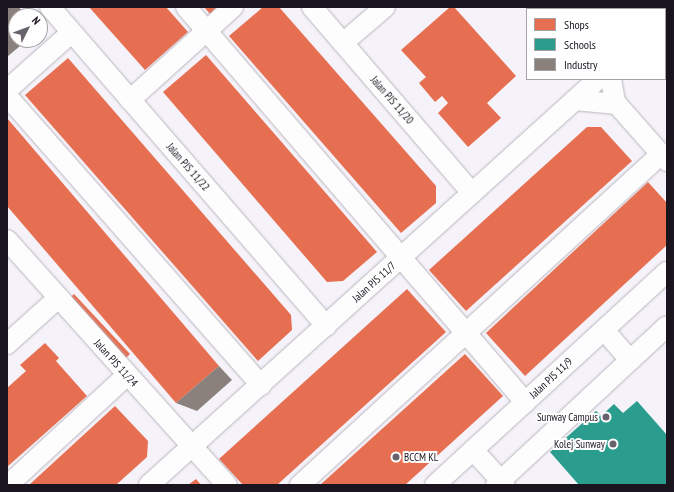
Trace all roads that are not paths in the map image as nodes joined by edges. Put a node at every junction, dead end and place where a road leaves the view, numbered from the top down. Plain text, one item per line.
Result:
1 (50, 7) edge
2 (186, 7) edge
3 (233, 7) edge
4 (312, 7) edge
5 (385, 7) edge
6 (207, 31) junction
7 (71, 32) junction
8 (343, 43) junction
9 (597, 80) edge
10 (611, 80) edge
11 (7, 90) edge
12 (7, 96) edge
13 (130, 100) junction
14 (575, 100) junction
15 (617, 104) junction
16 (664, 158) edge
17 (472, 193) junction
18 (7, 240) edge
19 (400, 259) junction
20 (667, 272) edge
21 (58, 298) junction
22 (326, 326) junction
23 (667, 326) edge
24 (604, 330) junction
25 (466, 333) junction
26 (7, 344) edge
27 (630, 360) junction
28 (127, 375) junction
29 (261, 384) junction
30 (525, 402) junction
31 (191, 447) junction
32 (473, 450) junction
33 (501, 483) edge
34 (8, 485) edge
35 (149, 485) edge
36 (227, 485) edge
37 (300, 485) edge
38 (435, 485) edge

1 - 7 street, Jalan PJS 11/22
2 - 6 street
3 - 6 street
4 - 8 street, Jalan PJS 11/20
5 - 8 street
6 - 13 street
6 - 19 street
7 - 11 street
7 - 13 street, Jalan PJS 11/22
8 - 17 street, Jalan PJS 11/20
9 - 14 street, Jalan PJS 11/7
10 - 15 street
12 - 29 street
13 - 22 street, Jalan PJS 11/22
14 - 15 street
14 - 17 street, Jalan PJS 11/7
15 - 16 street
16 - 25 street
17 - 19 street, Jalan PJS 11/7
18 - 21 street, Jalan PJS 11/24
19 - 22 street, Jalan PJS 11/7
19 - 25 street
20 - 24 street, Jalan PJS 11/9
21 - 26 street
21 - 28 street, Jalan PJS 11/24
22 - 29 street, Jalan PJS 11/7
23 - 27 street
24 - 27 street
24 - 30 street, Jalan PJS 11/9
25 - 30 street
25 - 37 street
27 - 33 street
28 - 31 street, Jalan PJS 11/24
28 - 34 street
29 - 31 street, Jalan PJS 11/7
30 - 32 street, Jalan PJS 11/9
31 - 35 street, Jalan PJS 11/7
31 - 36 street, Jalan PJS 11/24
32 - 33 street
32 - 38 street, Jalan PJS 11/9

